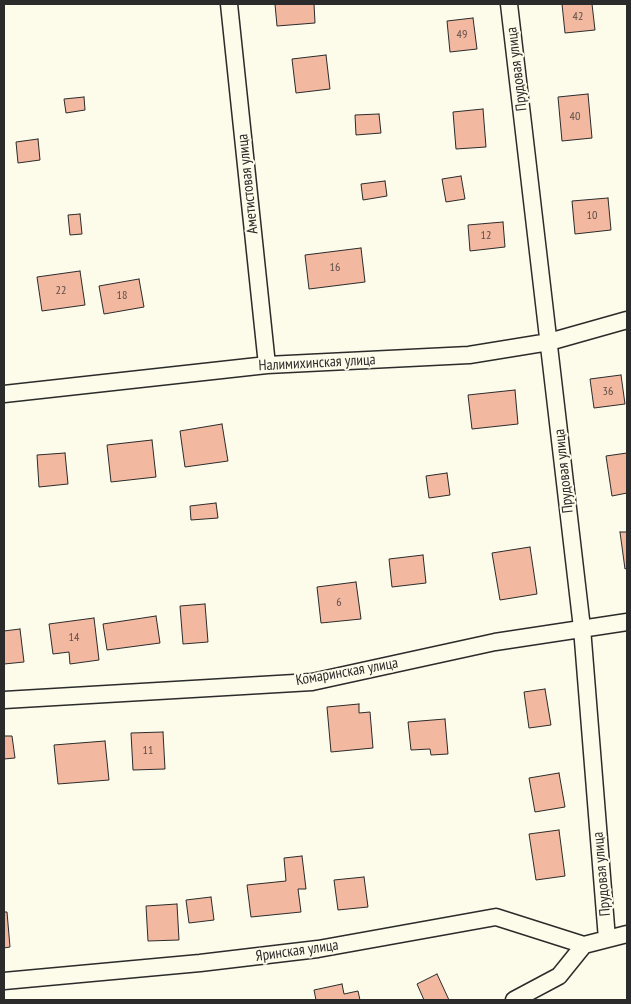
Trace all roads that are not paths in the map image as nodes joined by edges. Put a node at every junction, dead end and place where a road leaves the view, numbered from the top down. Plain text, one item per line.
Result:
1 (229, 4) edge
2 (509, 4) edge
3 (627, 320) edge
4 (549, 342) junction
5 (267, 365) junction
6 (4, 394) edge
7 (627, 622) edge
8 (582, 628) junction
9 (4, 700) edge
10 (627, 934) edge
11 (607, 939) junction
12 (584, 945) junction
13 (4, 981) edge
14 (514, 1000) edge

1 - 5 street, Аметистовая улица
2 - 4 street, Прудовая улица
3 - 4 street, Налимихинская улица
4 - 5 street, Налимихинская улица
4 - 8 street, Прудовая улица
5 - 6 street, Налимихинская улица
7 - 8 street, Комаринская улица
8 - 9 street, Комаринская улица
8 - 11 street, Прудовая улица
10 - 11 street
11 - 12 street
12 - 13 street, Яринская улица
12 - 14 street

